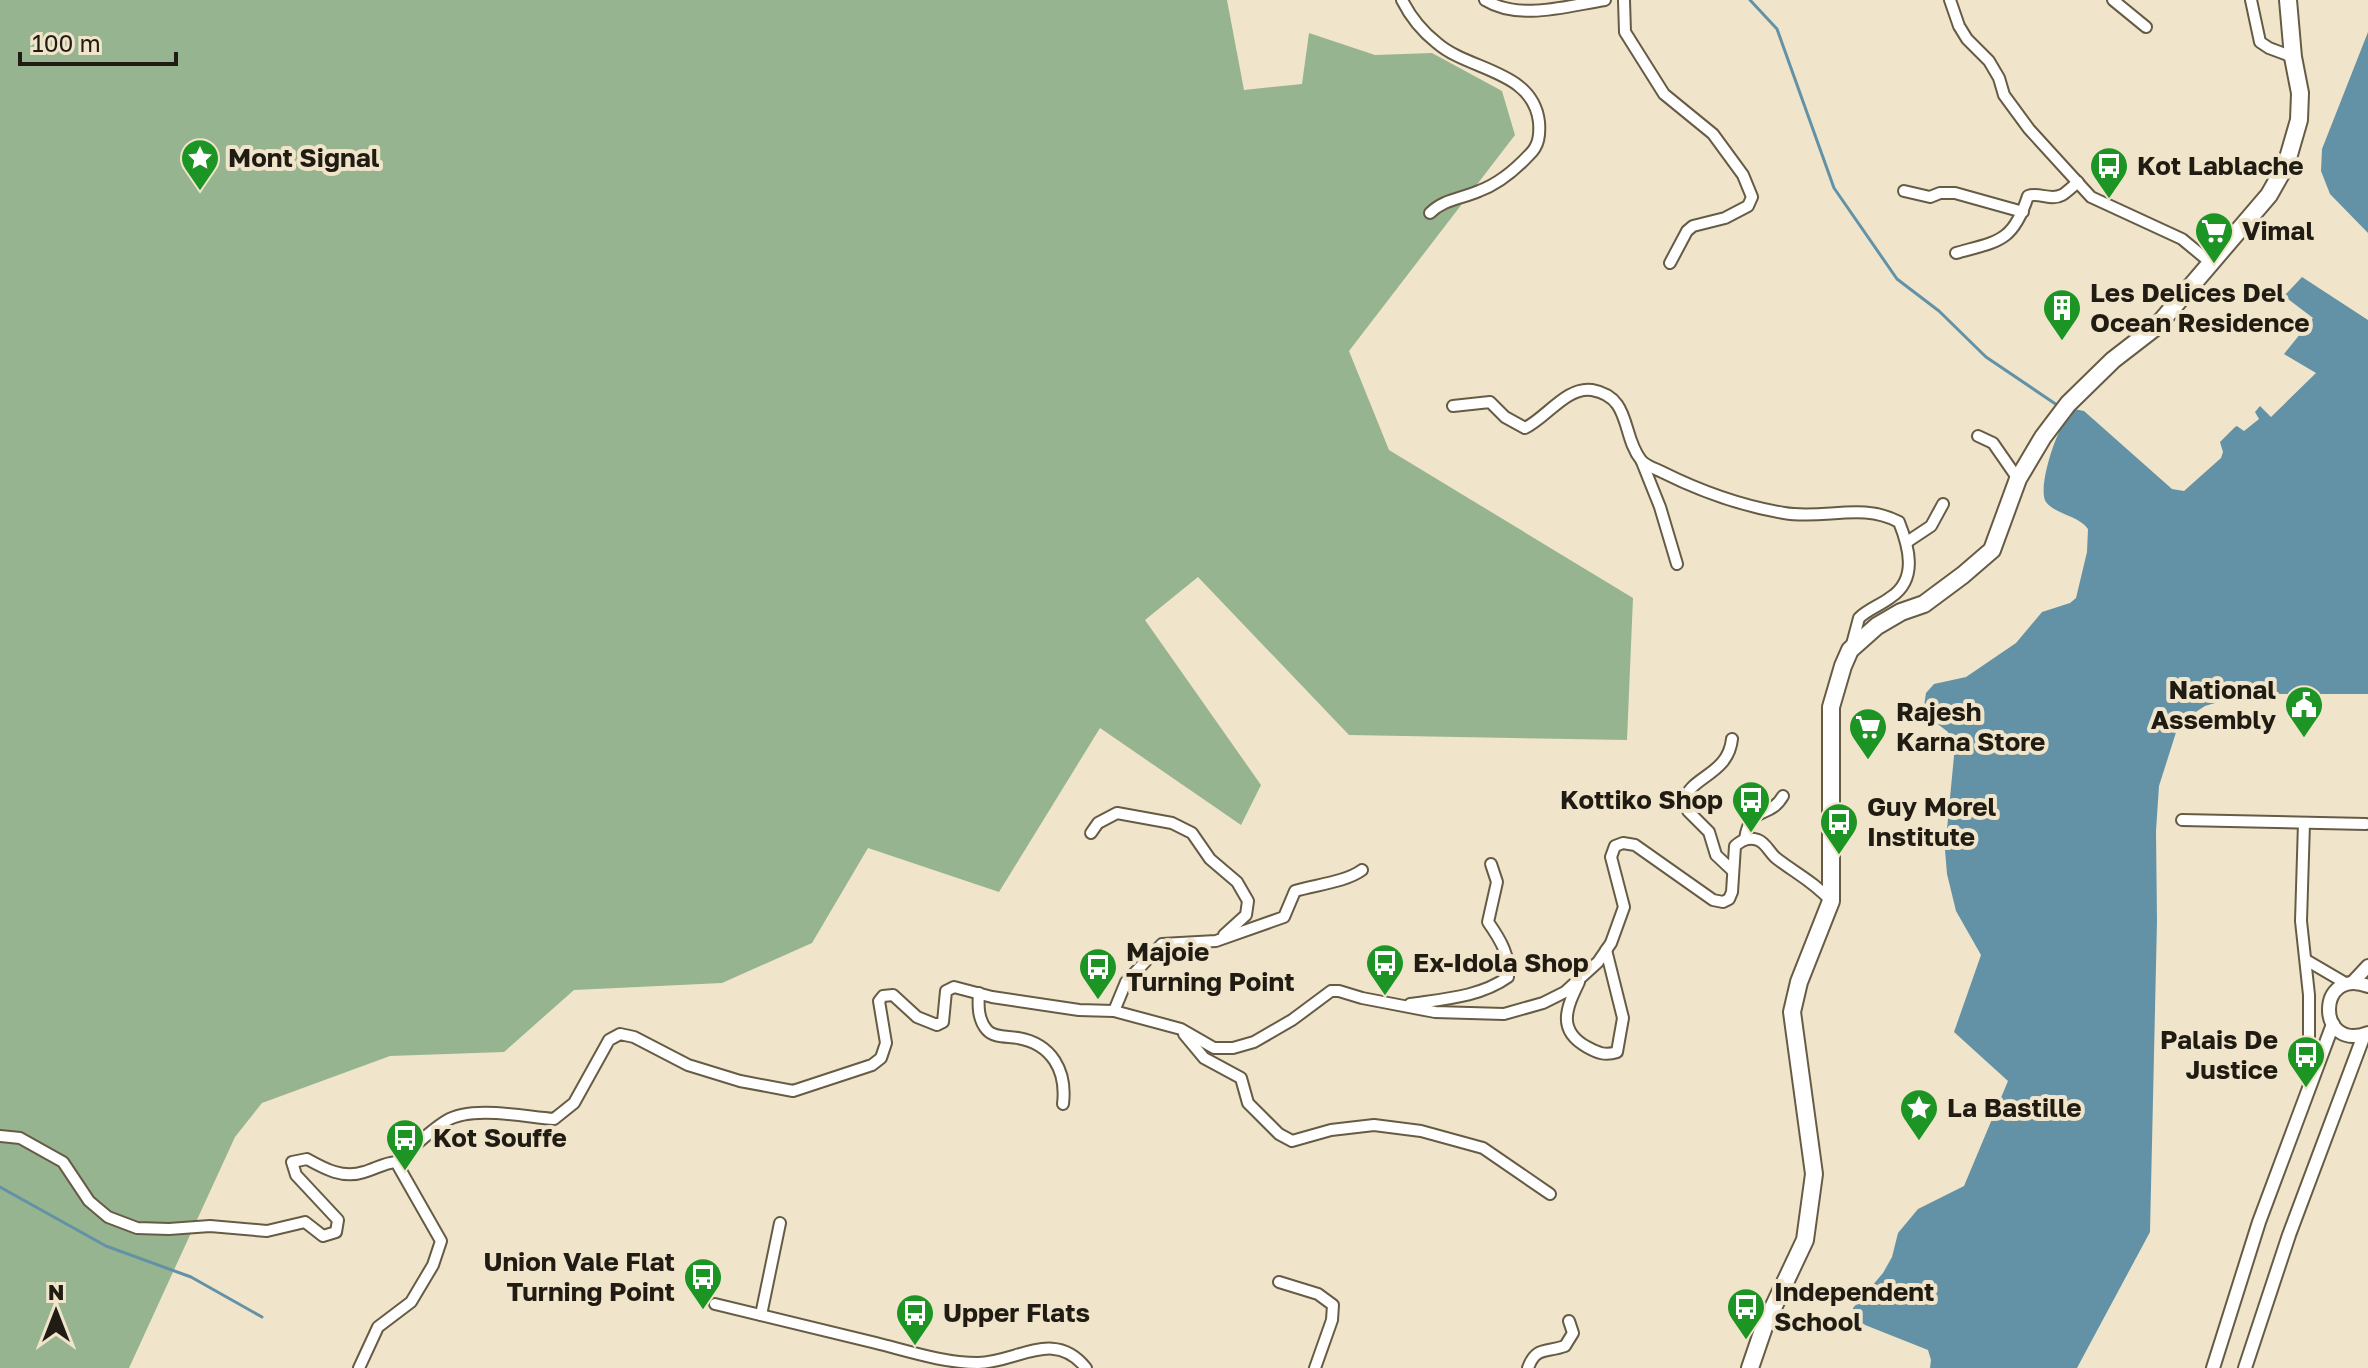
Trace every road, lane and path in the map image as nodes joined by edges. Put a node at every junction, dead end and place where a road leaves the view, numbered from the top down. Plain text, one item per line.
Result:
1 (1402, 0) edge
2 (1485, 0) edge
3 (1605, 0) edge
4 (1624, 0) edge
5 (1950, 0) edge
6 (2113, 0) edge
7 (2251, 0) edge
8 (2288, 0) edge
9 (2146, 27) dead end
10 (2293, 57) junction
11 (2078, 182) junction
12 (1904, 191) dead end
13 (2023, 212) junction
14 (1430, 213) dead end
15 (1956, 253) dead end
16 (1670, 263) dead end
17 (2211, 263) junction
18 (1453, 406) dead end
19 (1978, 436) dead end
20 (1642, 462) junction
21 (2018, 479) junction
22 (1943, 504) dead end
23 (1907, 542) junction
24 (1677, 564) dead end
25 (1850, 650) junction
26 (1732, 739) dead end
27 (1783, 796) dead end
28 (2182, 820) dead end
29 (2304, 823) junction
30 (2366, 824) dead end
31 (1091, 833) dead end
32 (1745, 839) junction
33 (1491, 864) dead end
34 (1362, 870) dead end
35 (1733, 871) junction
36 (1831, 901) junction
37 (1216, 941) junction
38 (1606, 950) junction
39 (2306, 960) junction
40 (2368, 966) edge
41 (1581, 979) junction
42 (2350, 983) junction
43 (2368, 986) edge
44 (979, 993) junction
45 (1404, 1005) junction
46 (1114, 1011) junction
47 (2333, 1024) junction
48 (1181, 1029) junction
49 (2366, 1034) edge
50 (2309, 1088) junction
51 (1063, 1104) dead end
52 (0, 1136) edge
53 (396, 1162) junction
54 (1550, 1194) dead end
55 (780, 1223) dead end
56 (1279, 1282) dead end
57 (715, 1304) dead end
58 (761, 1315) junction
59 (1569, 1321) dead end
60 (930, 1362) edge
61 (359, 1368) edge
62 (1086, 1368) edge
63 (1315, 1368) edge
64 (1528, 1368) edge
65 (1750, 1368) edge
66 (2213, 1368) edge
67 (2245, 1368) edge

1 - 14 street
2 - 3 street
4 - 16 street
5 - 11 street
6 - 9 street
7 - 10 street
8 - 10 main road
10 - 17 main road
11 - 13 street
11 - 17 street
12 - 13 street
13 - 15 street
17 - 21 main road
18 - 20 street
19 - 21 street
20 - 23 street
20 - 24 street
21 - 25 main road
22 - 23 street
23 - 25 street
25 - 36 main road
26 - 35 street
27 - 32 street
28 - 29 street
29 - 30 street
29 - 39 street
31 - 37 street
32 - 35 street
32 - 36 street
33 - 45 street
34 - 37 street
35 - 38 street
36 - 65 main road
37 - 46 street
38 - 41 street
38 - 41 street
39 - 42 street
39 - 50 street
40 - 42 street
41 - 45 street
42 - 43 street
42 - 47 street
44 - 46 street
44 - 51 street
44 - 53 street
45 - 48 street
46 - 48 street
47 - 49 street
47 - 50 street
48 - 54 street
49 - 67 street
50 - 66 street
52 - 53 street
53 - 61 street
55 - 58 street
56 - 63 street
57 - 58 street
58 - 60 street
59 - 64 street
60 - 62 street

